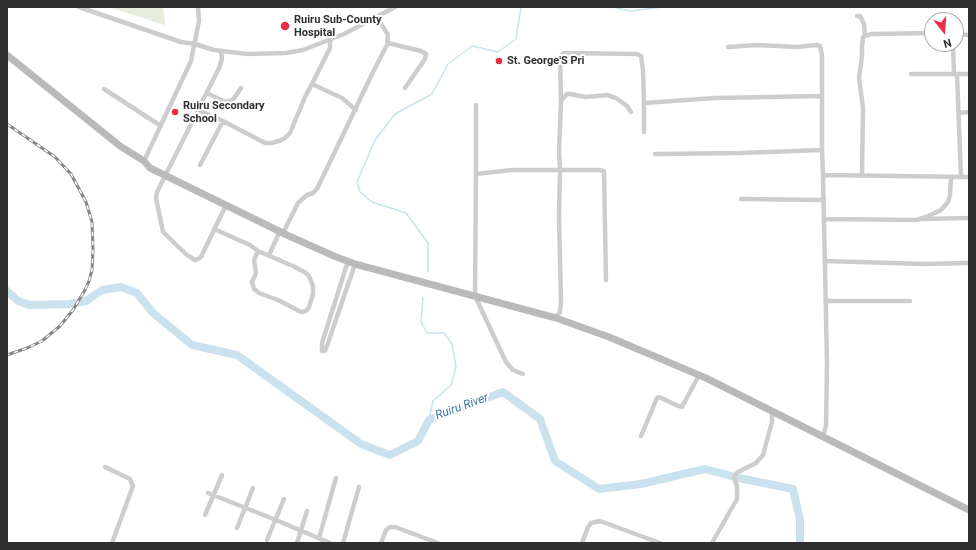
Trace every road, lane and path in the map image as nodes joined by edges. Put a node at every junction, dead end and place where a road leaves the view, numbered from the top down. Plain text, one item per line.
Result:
1 (79, 7) edge
2 (198, 7) edge
3 (395, 7) edge
4 (857, 16) dead end
5 (377, 17) junction
6 (924, 33) edge
7 (864, 36) junction
8 (330, 40) junction
9 (388, 43) junction
10 (195, 44) junction
11 (728, 47) dead end
12 (221, 51) junction
13 (954, 52) edge
14 (7, 55) edge
15 (911, 74) dead end
16 (956, 74) junction
17 (969, 74) edge
18 (312, 84) junction
19 (241, 88) dead end
20 (404, 88) dead end
21 (104, 89) dead end
22 (207, 93) junction
23 (821, 96) junction
24 (561, 101) junction
25 (644, 103) junction
26 (476, 105) dead end
27 (198, 110) junction
28 (356, 110) junction
29 (630, 112) dead end
30 (969, 112) edge
31 (958, 113) junction
32 (223, 121) junction
33 (161, 126) junction
34 (644, 132) dead end
35 (822, 150) junction
36 (655, 154) dead end
37 (144, 161) junction
38 (200, 165) dead end
39 (560, 170) junction
40 (476, 174) junction
41 (166, 176) junction
42 (824, 176) junction
43 (862, 176) junction
44 (951, 177) junction
45 (960, 177) junction
46 (969, 177) edge
47 (740, 199) dead end
48 (824, 200) junction
49 (226, 205) junction
50 (969, 218) edge
51 (824, 220) junction
52 (917, 220) junction
53 (214, 229) junction
54 (282, 232) junction
55 (258, 251) junction
56 (269, 255) junction
57 (825, 261) junction
58 (351, 263) junction
59 (969, 263) edge
60 (606, 280) dead end
61 (341, 284) junction
62 (347, 286) junction
63 (475, 296) junction
64 (826, 301) junction
65 (910, 302) dead end
66 (556, 318) junction
67 (523, 374) dead end
68 (699, 375) junction
69 (772, 411) junction
70 (641, 436) dead end
71 (823, 437) junction
72 (106, 467) dead end
73 (222, 475) dead end
74 (336, 478) dead end
75 (359, 487) dead end
76 (253, 488) dead end
77 (211, 494) junction
78 (284, 499) dead end
79 (245, 507) junction
80 (969, 510) edge
81 (307, 512) dead end
82 (205, 515) dead end
83 (276, 520) junction
84 (237, 528) dead end
85 (300, 530) junction
86 (319, 538) junction
87 (267, 540) dead end
88 (112, 543) edge
89 (297, 543) edge
90 (330, 543) edge
91 (343, 543) edge
92 (381, 543) edge
93 (438, 543) edge
94 (582, 543) edge
95 (660, 543) edge
96 (712, 543) edge

1 - 10 street
2 - 10 street
3 - 5 street
4 - 7 street
5 - 8 street
5 - 9 street
6 - 7 street
7 - 43 street
8 - 12 street
8 - 18 street
9 - 20 street
9 - 28 street
10 - 12 street
10 - 33 street
11 - 23 street
12 - 22 street
13 - 16 street
14 - 37 main road
15 - 16 street
16 - 17 street
16 - 31 street
18 - 28 street
18 - 32 street
19 - 22 street
21 - 33 street
22 - 27 street
23 - 25 street
23 - 35 street
24 - 25 street
24 - 29 street
24 - 39 street
25 - 34 street
26 - 40 street
27 - 32 street
27 - 41 street
28 - 54 street
30 - 31 street
31 - 45 street
32 - 38 street
33 - 37 street
35 - 36 street
35 - 42 street
37 - 41 main road
39 - 40 street
39 - 60 street
39 - 66 street
40 - 63 street
41 - 49 main road
41 - 53 street
42 - 43 street
42 - 48 street
43 - 44 street
44 - 45 street
44 - 52 street
45 - 46 street
47 - 48 street
48 - 51 street
49 - 53 street
49 - 54 main road
50 - 52 street
51 - 52 street
51 - 57 street
53 - 55 street
54 - 56 street
54 - 58 main road
55 - 56 street
55 - 56 street
57 - 59 street
57 - 64 street
58 - 61 street
58 - 62 street
58 - 63 main road
61 - 62 street
61 - 62 street
63 - 66 main road
63 - 67 street
64 - 65 street
64 - 71 street
66 - 68 main road
68 - 69 main road
68 - 70 street
69 - 71 main road
69 - 96 street
71 - 80 main road
72 - 88 street
73 - 77 street
74 - 86 street
75 - 91 street
76 - 79 street
77 - 79 street
77 - 82 street
78 - 83 street
79 - 83 street
79 - 84 street
81 - 85 street
83 - 85 street
83 - 87 street
85 - 86 street
85 - 89 street
86 - 90 street
92 - 93 street
94 - 95 street

